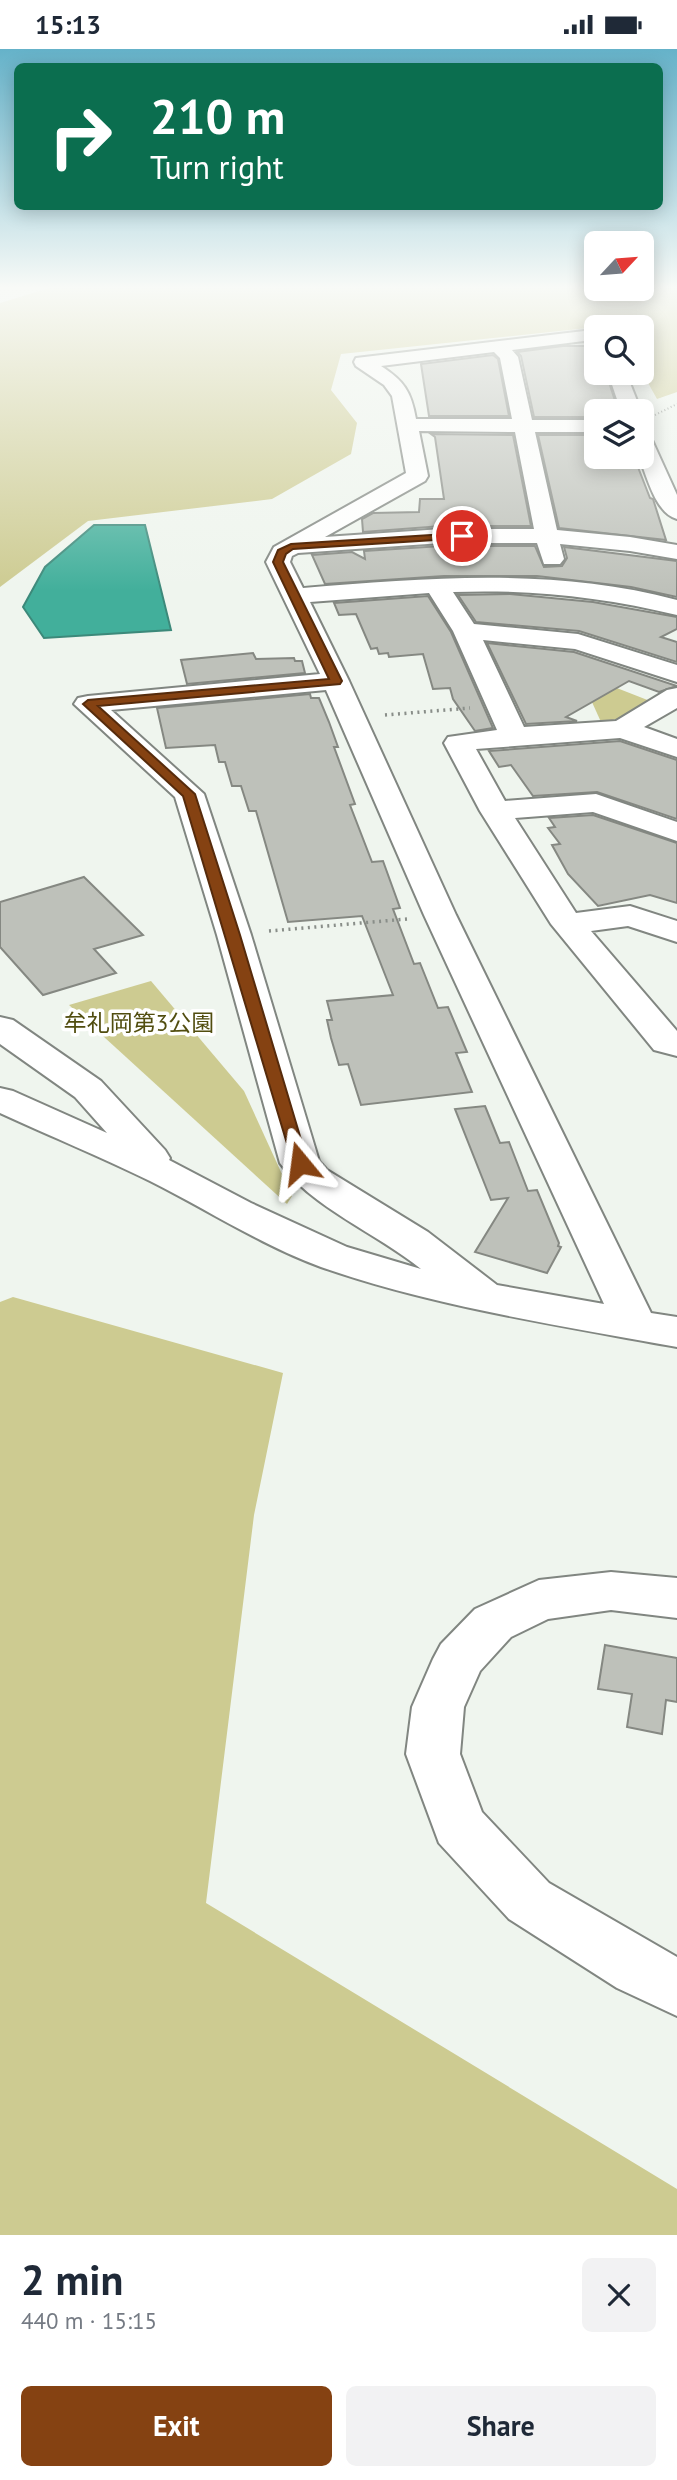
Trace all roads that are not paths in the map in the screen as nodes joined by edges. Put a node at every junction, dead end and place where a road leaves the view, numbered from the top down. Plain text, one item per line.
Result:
1 (395, 387) edge
2 (515, 387) edge
3 (408, 425) junction
4 (522, 426) junction
5 (584, 426) edge
6 (654, 467) edge
7 (677, 512) edge
8 (547, 535) junction
9 (291, 547) junction
10 (677, 552) edge
11 (436, 585) junction
12 (558, 586) junction
13 (295, 596) junction
14 (677, 608) edge
15 (466, 631) junction
16 (677, 674) edge
17 (336, 681) junction
18 (677, 696) edge
19 (622, 729) junction
20 (514, 736) junction
21 (677, 748) edge
22 (495, 811) junction
23 (677, 832) edge
24 (567, 924) junction
25 (677, 932) edge
26 (0, 1028) edge
27 (677, 1045) edge
28 (0, 1098) edge
29 (164, 1173) junction
30 (484, 1297) junction
31 (636, 1326) junction
32 (677, 1332) edge
33 (677, 1598) edge
34 (677, 1988) edge

1 - 3 street
2 - 4 street
3 - 4 street
3 - 9 street
4 - 5 street
4 - 8 street
6 - 7 street
8 - 9 street
8 - 10 street
8 - 12 street
9 - 13 street
11 - 12 street
11 - 13 street
11 - 15 street
12 - 14 street
13 - 17 street
15 - 16 street
15 - 20 street
17 - 30 street
17 - 31 street
18 - 19 street
19 - 20 street
19 - 21 street
20 - 22 street
22 - 23 street
22 - 24 street
24 - 25 street
24 - 27 street
26 - 29 street
28 - 29 street
29 - 30 street
30 - 31 street
31 - 32 street
33 - 34 street

